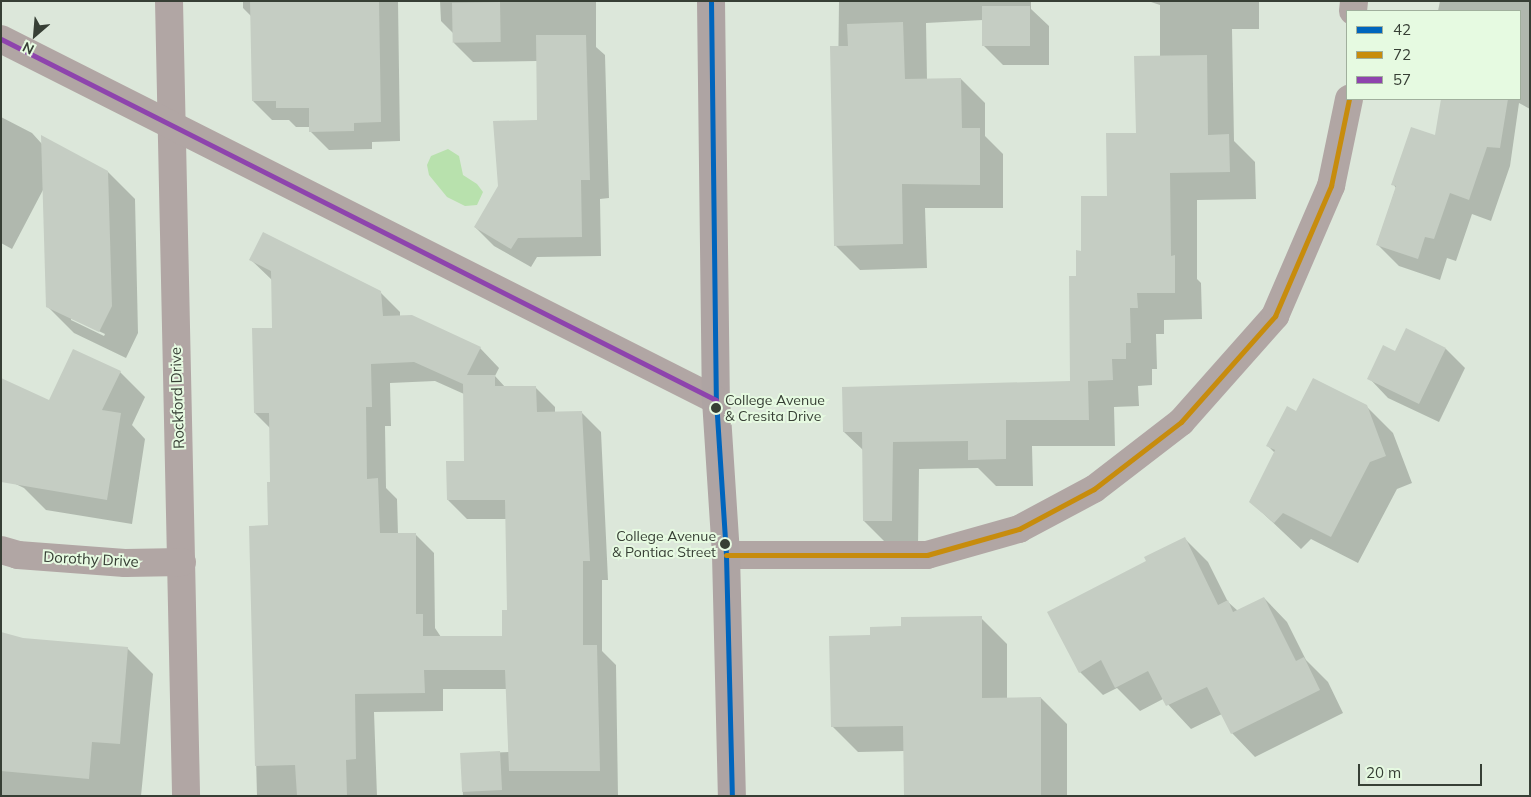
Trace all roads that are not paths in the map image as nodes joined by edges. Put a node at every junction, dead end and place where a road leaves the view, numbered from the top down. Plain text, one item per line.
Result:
1 (169, 1) edge
2 (711, 1) edge
3 (1, 39) edge
4 (1349, 100) edge
5 (170, 124) junction
6 (716, 400) junction
7 (1, 550) edge
8 (726, 555) junction
9 (182, 562) junction
10 (186, 796) edge
11 (732, 796) edge

1 - 5 street, Rockford Drive
2 - 6 main road
3 - 5 street
4 - 8 street
5 - 6 street
5 - 9 street, Rockford Drive
6 - 8 main road
7 - 9 street, Dorothy Drive
8 - 11 main road
9 - 10 street, Rockford Drive

